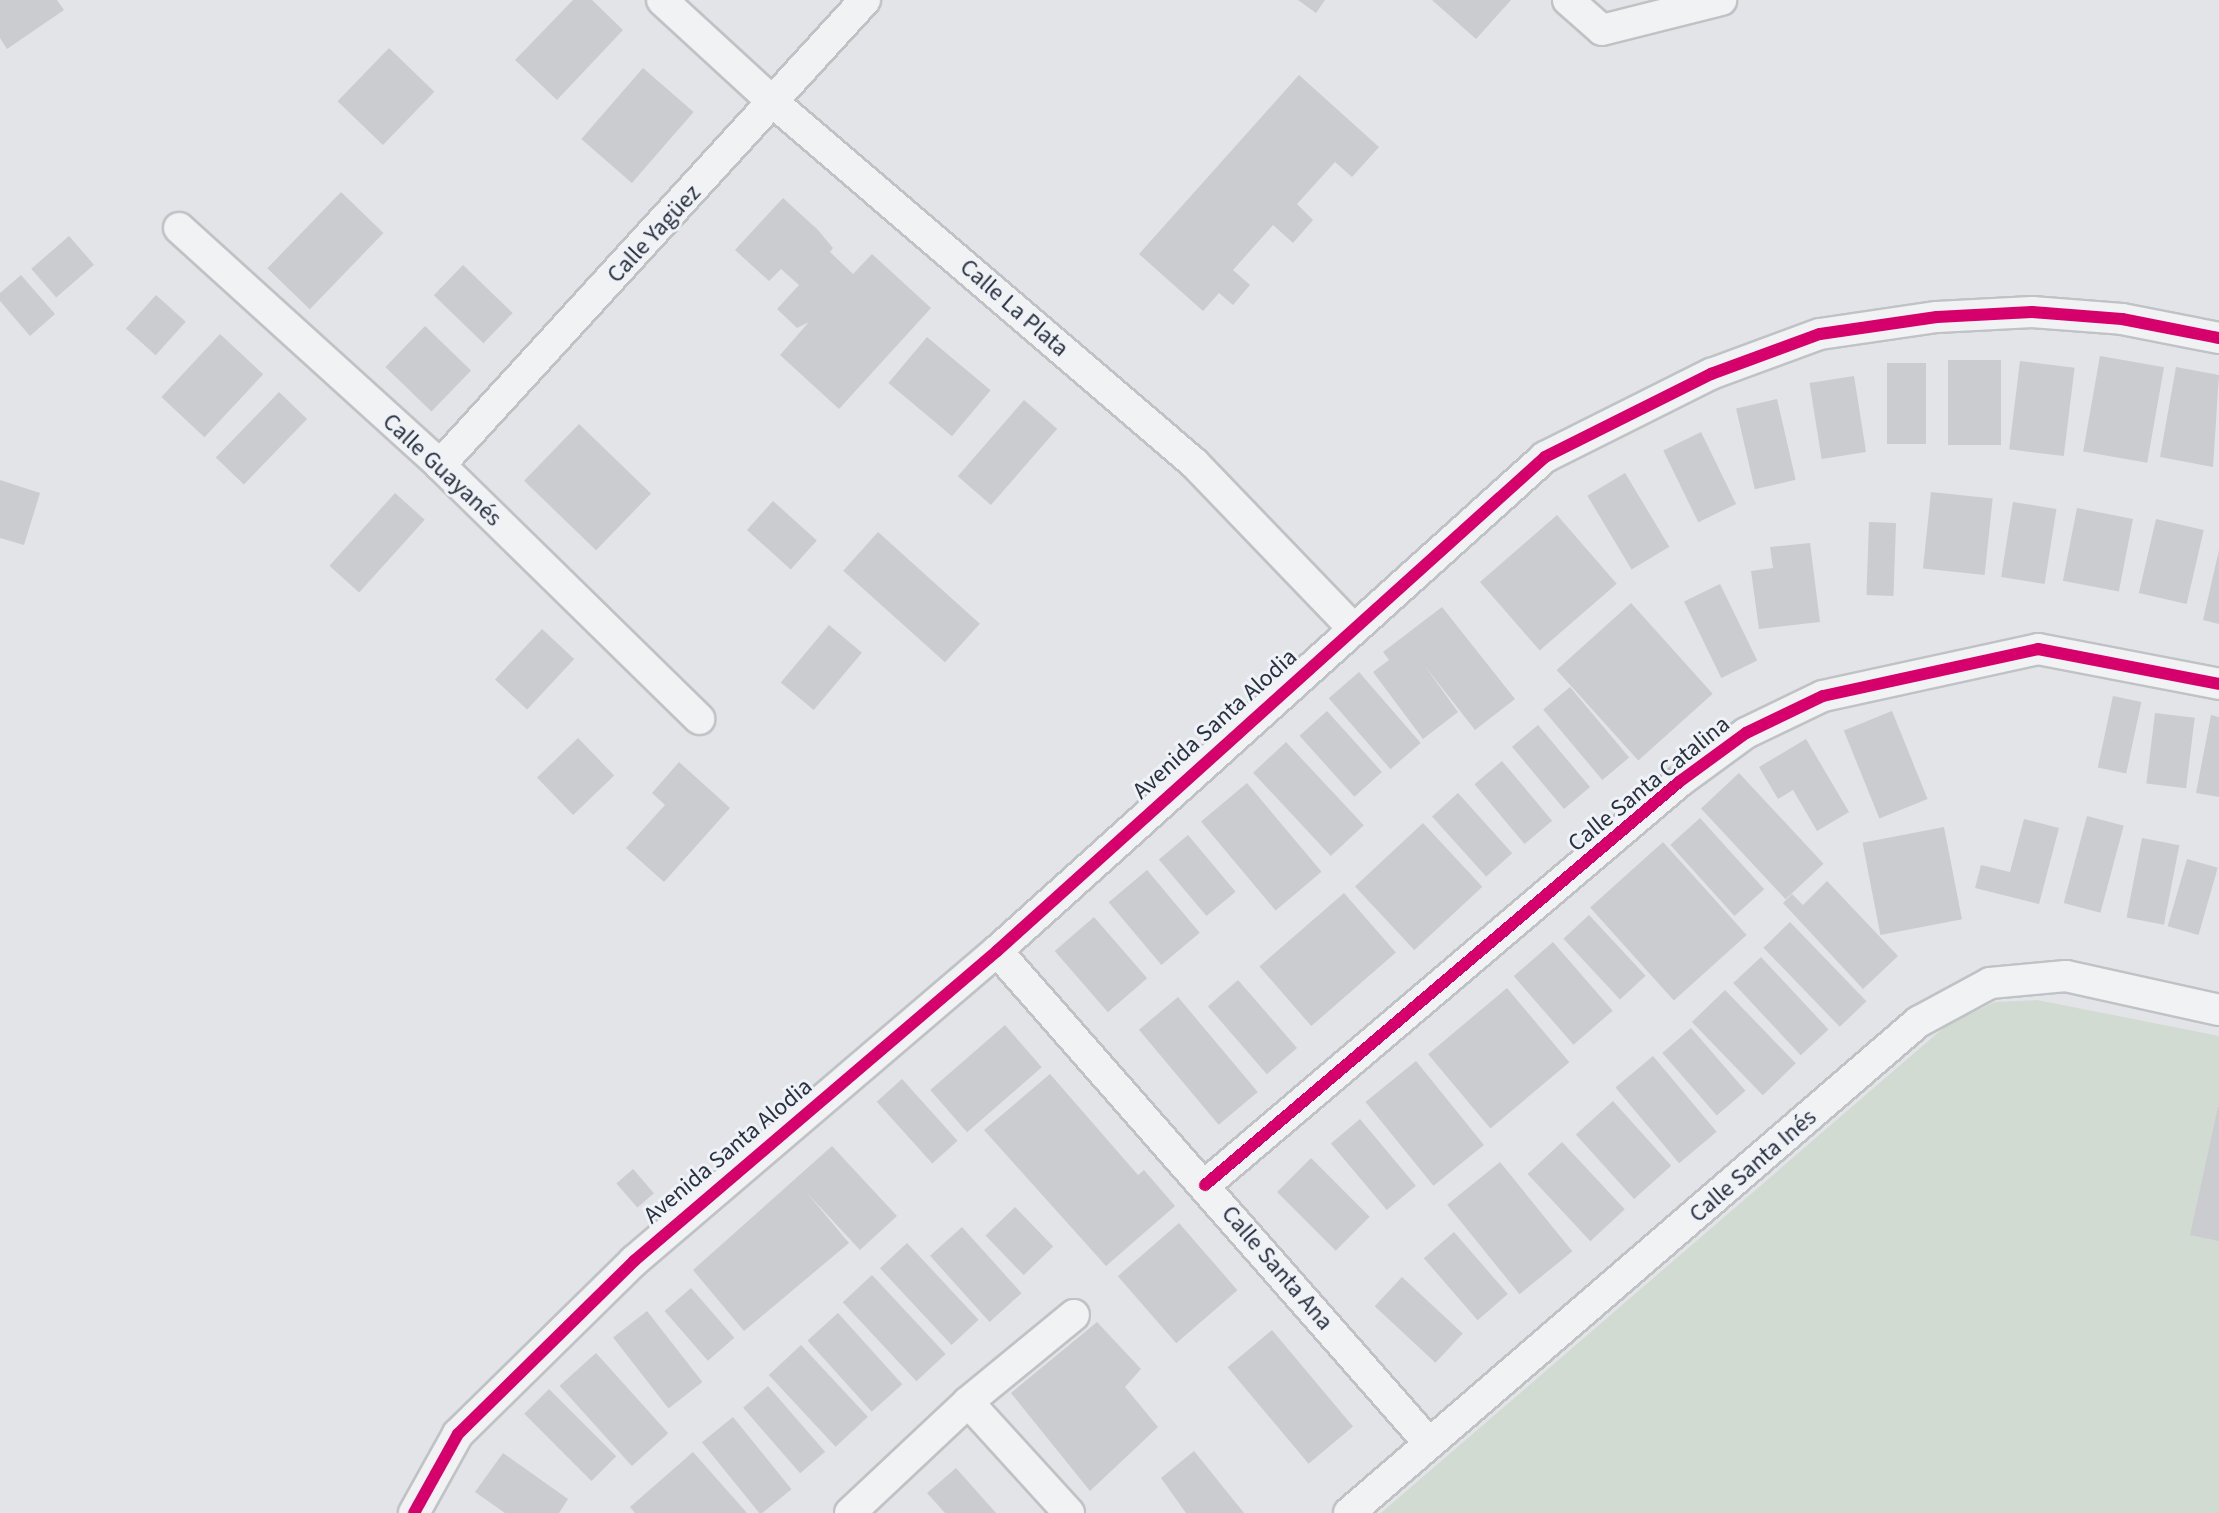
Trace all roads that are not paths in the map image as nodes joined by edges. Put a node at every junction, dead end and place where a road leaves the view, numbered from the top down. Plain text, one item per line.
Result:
1 (662, 0) edge
2 (865, 0) edge
3 (1568, 0) edge
4 (1721, 0) edge
5 (773, 102) junction
6 (179, 228) dead end
7 (2219, 338) edge
8 (440, 465) junction
9 (1353, 628) junction
10 (2219, 684) edge
11 (699, 719) dead end
12 (997, 951) junction
13 (2219, 1010) edge
14 (1205, 1185) junction
15 (1074, 1315) dead end
16 (968, 1402) junction
17 (1429, 1443) junction
18 (414, 1513) edge
19 (850, 1513) edge
20 (1069, 1513) edge
21 (1349, 1513) edge

1 - 5 street, Calle La Plata
2 - 5 street, Calle Yagüez
3 - 4 street
5 - 8 street, Calle Yagüez
5 - 9 street, Calle La Plata
6 - 8 street, Calle Guayanés
7 - 9 street, Avenida Santa Alodia
8 - 11 street, Calle Guayanés
9 - 12 street, Avenida Santa Alodia
10 - 14 street, Calle Santa Catalina
12 - 14 street, Calle Santa Ana
12 - 18 street, Avenida Santa Alodia
13 - 17 street, Calle Santa Inés
14 - 17 street, Calle Santa Ana
15 - 16 street
16 - 19 street
16 - 20 street
17 - 21 street, Calle Santa Inés

